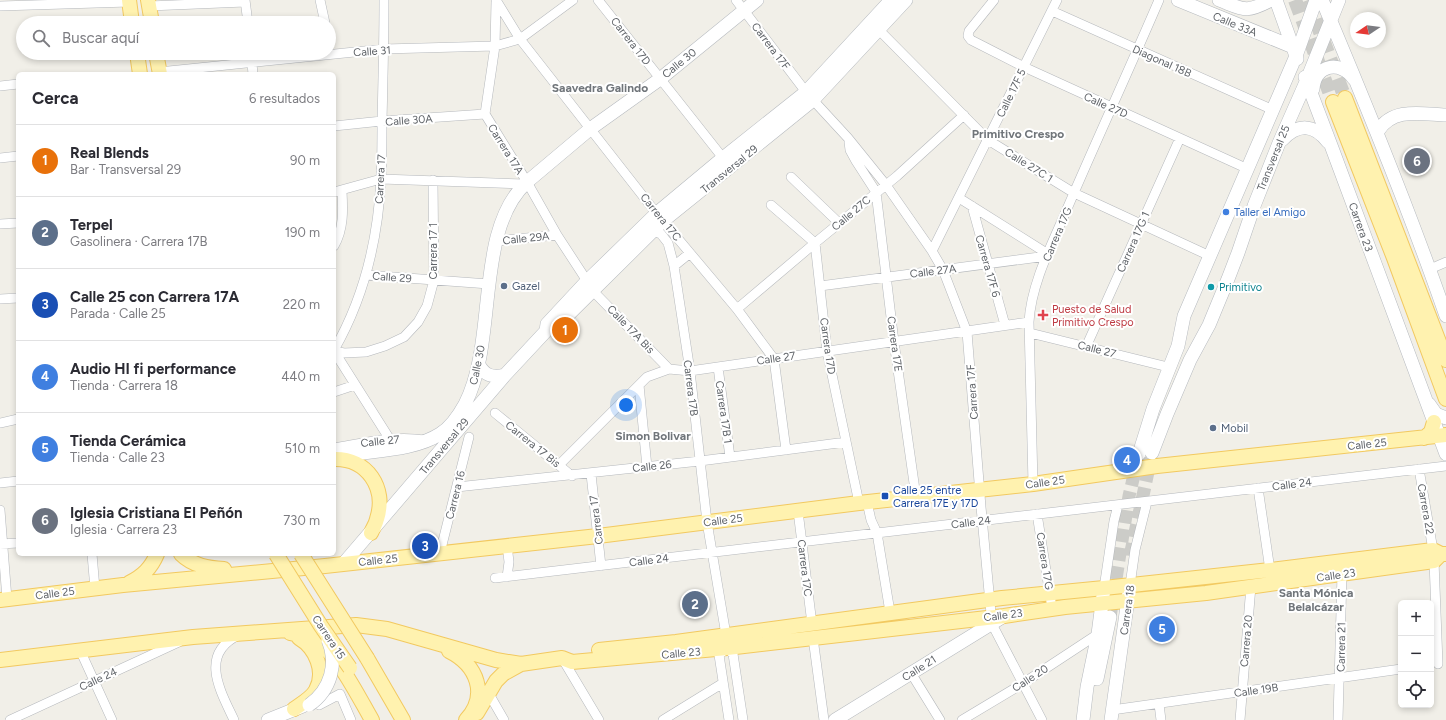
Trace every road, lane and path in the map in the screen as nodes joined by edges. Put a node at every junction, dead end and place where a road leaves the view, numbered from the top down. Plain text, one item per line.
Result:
1 (320, 0) edge
2 (384, 0) edge
3 (573, 0) edge
4 (598, 0) edge
5 (736, 0) edge
6 (757, 0) edge
7 (891, 0) edge
8 (906, 0) edge
9 (994, 0) edge
10 (1057, 0) edge
11 (1159, 0) edge
12 (1178, 0) edge
13 (1251, 0) edge
14 (1271, 0) edge
15 (1276, 0) edge
16 (1316, 0) edge
17 (1322, 0) edge
18 (1339, 0) edge
19 (129, 1) edge
20 (245, 1) edge
21 (496, 1) edge
22 (1222, 1) edge
23 (149, 3) edge
24 (0, 6) edge
25 (744, 11) junction
26 (1052, 11) junction
27 (131, 16) edge
28 (151, 16) edge
29 (247, 16) edge
30 (323, 16) edge
31 (1331, 20) junction
32 (879, 30) junction
33 (520, 39) junction
34 (495, 46) junction
35 (336, 50) edge
36 (384, 50) junction
37 (1138, 50) junction
38 (1294, 52) junction
39 (138, 60) edge
40 (157, 60) edge
41 (235, 60) edge
42 (252, 60) edge
43 (1024, 67) junction
44 (140, 72) edge
45 (160, 72) edge
46 (166, 72) edge
47 (253, 72) edge
48 (660, 79) junction
49 (1306, 82) junction
50 (16, 84) edge
51 (0, 86) edge
52 (1359, 87) junction
53 (809, 96) junction
54 (1339, 100) tunnel mouth
55 (1316, 106) junction
56 (1112, 107) junction
57 (1273, 110) junction
58 (484, 114) junction
59 (964, 115) junction
60 (1446, 115) edge
61 (382, 122) junction
62 (336, 126) edge
63 (590, 129) junction
64 (1378, 131) junction
65 (848, 138) junction
66 (1180, 138) junction
67 (988, 140) junction
68 (1279, 143) junction
69 (1332, 148) junction
70 (16, 156) edge
71 (0, 158) edge
72 (723, 158) junction
73 (1248, 169) junction
74 (791, 177) dead end
75 (381, 179) junction
76 (433, 180) junction
77 (525, 183) junction
78 (886, 185) junction
79 (338, 191) edge
80 (876, 192) junction
81 (1074, 193) junction
82 (959, 198) junction
83 (771, 205) dead end
84 (972, 206) junction
85 (660, 217) junction
86 (16, 223) edge
87 (839, 223) junction
88 (0, 224) edge
89 (1141, 225) junction
90 (647, 230) junction
91 (557, 235) junction
92 (496, 241) junction
93 (336, 242) edge
94 (815, 243) junction
95 (932, 251) junction
96 (690, 253) junction
97 (1047, 255) junction
98 (1210, 256) junction
99 (1400, 256) junction
100 (1446, 262) edge
101 (988, 264) junction
102 (674, 266) junction
103 (1430, 269) junction
104 (943, 270) junction
105 (366, 275) junction
106 (886, 277) junction
107 (434, 280) junction
108 (490, 284) junction
109 (589, 286) junction
110 (820, 286) junction
111 (0, 293) edge
112 (16, 298) edge
113 (0, 299) edge
114 (0, 309) edge
115 (737, 309) junction
116 (1184, 316) junction
117 (1446, 316) edge
118 (1029, 322) junction
119 (1005, 325) junction
120 (1209, 325) junction
121 (968, 332) junction
122 (1030, 333) junction
123 (894, 342) junction
124 (336, 346) edge
125 (1086, 347) junction
126 (336, 351) edge
127 (826, 351) junction
128 (336, 353) edge
129 (774, 359) junction
130 (1446, 360) edge
131 (479, 365) junction
132 (1164, 366) junction
133 (718, 367) junction
134 (669, 369) junction
135 (690, 371) junction
136 (505, 375) junction
137 (355, 385) junction
138 (639, 385) junction
139 (336, 391) edge
140 (1446, 399) edge
141 (495, 413) dead end
142 (16, 419) edge
143 (1440, 420) edge
144 (0, 422) edge
145 (1443, 436) edge
146 (469, 437) dead end
147 (389, 438) junction
148 (1424, 438) junction
149 (427, 441) junction
150 (846, 442) junction
151 (336, 448) edge
152 (786, 450) junction
153 (1152, 453) tunnel mouth
154 (1139, 454) tunnel mouth
155 (1446, 454) edge
156 (730, 457) junction
157 (336, 458) edge
158 (336, 458) edge
159 (700, 461) junction
160 (559, 465) junction
161 (1158, 466) junction
162 (1446, 466) edge
163 (647, 467) junction
164 (1419, 469) junction
165 (1128, 470) junction
166 (591, 474) junction
167 (572, 476) junction
168 (16, 481) edge
169 (0, 483) edge
170 (1033, 484) junction
171 (457, 487) junction
172 (1258, 488) junction
173 (980, 490) junction
174 (916, 497) junction
175 (1147, 502) junction
176 (863, 503) junction
177 (1118, 505) junction
178 (0, 510) edge
179 (798, 511) junction
180 (1037, 514) junction
181 (982, 521) junction
182 (707, 522) junction
183 (371, 533) junction
184 (877, 533) junction
185 (598, 536) junction
186 (802, 542) junction
187 (16, 543) edge
188 (1, 544) edge
189 (507, 545) junction
190 (440, 553) junction
191 (713, 553) junction
192 (1438, 555) edge
193 (92, 556) edge
194 (156, 556) edge
195 (183, 556) edge
196 (277, 556) edge
197 (302, 556) edge
198 (344, 563) junction
199 (601, 566) junction
200 (1270, 570) junction
201 (249, 572) junction
202 (1342, 574) junction
203 (507, 577) junction
204 (495, 578) dead end
205 (1178, 580) junction
206 (123, 585) junction
207 (1130, 585) junction
208 (1251, 586) junction
209 (1104, 588) junction
210 (95, 589) junction
211 (1050, 593) junction
212 (1196, 594) junction
213 (3, 600) edge
214 (989, 600) junction
215 (1052, 608) junction
216 (1115, 609) junction
217 (890, 612) junction
218 (995, 619) junction
219 (812, 624) junction
220 (321, 626) junction
221 (253, 632) junction
222 (282, 633) junction
223 (1098, 634) junction
224 (188, 638) junction
225 (421, 638) junction
226 (813, 638) junction
227 (727, 642) junction
228 (80, 650) junction
229 (562, 658) junction
230 (0, 660) edge
231 (522, 664) junction
232 (1438, 664) edge
233 (1398, 669) edge
234 (911, 673) junction
235 (1340, 678) junction
236 (94, 680) junction
237 (723, 683) junction
238 (1022, 684) junction
239 (1242, 692) junction
240 (489, 694) junction
241 (388, 695) junction
242 (1159, 704) junction
243 (314, 705) junction
244 (294, 709) junction
245 (1109, 717) edge
246 (10, 720) edge
247 (112, 720) edge
248 (234, 720) edge
249 (268, 720) edge
250 (351, 720) edge
251 (372, 720) edge
252 (381, 720) edge
253 (403, 720) edge
254 (409, 720) edge
255 (466, 720) edge
256 (473, 720) edge
257 (504, 720) edge
258 (599, 720) edge
259 (663, 720) edge
260 (729, 720) edge
261 (743, 720) edge
262 (824, 720) edge
263 (835, 720) edge
264 (940, 720) edge
265 (962, 720) edge
266 (1042, 720) edge
267 (1083, 720) edge
268 (1090, 720) edge
269 (1161, 720) edge
270 (1240, 720) edge
271 (1338, 720) edge

1 - 30 street
2 - 36 street, Carrera 17
3 - 33 street, Calle 31
4 - 48 street, Carrera 17D
5 - 25 street, Carrera 17F
6 - 25 street, Calle 30
7 - 53 street, Transversal 29
8 - 32 street, Transversal 29
9 - 43 street, Calle 27D
10 - 26 street, Calle 17F 5
11 - 37 street, Carrera 17G
12 - 38 street, Calle 33A
13 - 22 street
14 - 22 street, Calle 33A
15 - 38 street, Carrera 23
16 - 38 street, Transversal 25
17 - 31 street
18 - 31 street, Transversal 25
19 - 24 street
19 - 27 main road
20 - 23 street
20 - 29 street
21 - 33 street, Carrera 17C
21 - 34 street, Carrera 17A
23 - 28 main road
25 - 48 street, Calle 30
25 - 53 street, Carrera 17F
26 - 37 street, Diagonal 18B
26 - 43 street, Calle 17F 5
31 - 49 street, Transversal 25
31 - 52 street
32 - 53 street, Transversal 29
32 - 59 street, Calle 27C 1
33 - 34 street, Calle 31
33 - 63 street, Carrera 17C
34 - 36 street, Calle 31
34 - 58 street, Carrera 17A
35 - 36 street, Calle 31
36 - 61 street, Carrera 17
37 - 56 street, Carrera 17G
37 - 57 street, Diagonal 18B
38 - 49 street, Carrera 23
38 - 57 street, Transversal 25
39 - 44 main road
40 - 45 main road
41 - 46 street, Calle 31
42 - 47 street
43 - 56 street, Calle 27D
43 - 67 street, Calle 17F 5
48 - 63 street, Calle 30
48 - 72 street, Carrera 17D
49 - 55 street, Carrera 23
49 - 68 street, Transversal 25
50 - 51 street
52 - 55 street
52 - 64 street
53 - 65 street, Carrera 17F
53 - 72 street, Transversal 29
53 - 85 street, Transversal 29
54 - 99 main road
55 - 69 street, Carrera 23
56 - 66 street, Calle 27D
56 - 81 street, Carrera 17G
57 - 73 street, Transversal 25
58 - 61 street, Calle 30A
58 - 77 street, Carrera 17A
59 - 67 street, Calle 27C 1
59 - 78 street, Calle 27C
60 - 64 street
61 - 62 street, Calle 30A
61 - 75 street, Carrera 17
63 - 77 street, Calle 30
63 - 85 street, Carrera 17C
64 - 103 street
65 - 78 street, Carrera 17F
65 - 80 street
66 - 73 street, Calle 27D
66 - 89 street, Carrera 17G 1
67 - 81 street, Calle 27C 1
67 - 82 street, Calle 17F 5
68 - 69 street
68 - 120 street, Transversal 25
69 - 143 street, Carrera 23
70 - 71 street
72 - 85 street, Transversal 29
73 - 98 street, Transversal 25
74 - 87 street
75 - 76 street
75 - 79 street
75 - 105 street, Carrera 17
76 - 77 street
76 - 107 street, Carrera 17 1
77 - 91 street, Carrera 17A
77 - 92 street, Calle 30
78 - 80 street, Calle 27C
78 - 95 street, Carrera 17F
79 - 93 street
80 - 87 street, Calle 27C
80 - 106 street, Carrera 17E
81 - 89 street, Calle 27C 1
81 - 97 street, Carrera 17G
82 - 84 street
82 - 95 street, Calle 17F 5
83 - 94 street
84 - 97 street
84 - 101 street, Carrera 17F 6
85 - 90 street, Transversal 29
85 - 96 street, Carrera 17C
86 - 88 street
87 - 94 street, Calle 27C
89 - 98 street, Calle 27C 1
89 - 125 street, Carrera 17G 1
90 - 102 street, Carrera 17B
90 - 109 street, Transversal 29
91 - 92 street, Calle 29A
91 - 109 street, Carrera 17A
92 - 108 street, Calle 30
94 - 110 street, Carrera 17D
94 - 115 street, Calle 27C
95 - 104 street, Carrera 17F
96 - 102 street
96 - 115 street, Carrera 17C
97 - 101 street, Calle 27A
97 - 118 street, Carrera 17G
98 - 116 street, Transversal 25
99 - 130 main road
99 - 140 main road
100 - 103 street
101 - 104 street, Calle 27A
101 - 119 street, Carrera 17F 6
102 - 135 street, Carrera 17B
103 - 117 street
104 - 106 street, Calle 27A
104 - 121 street, Carrera 17F
105 - 107 street, Calle 29
105 - 124 street, Carrera 17
106 - 110 street, Calle 27A
106 - 123 street, Carrera 17E
107 - 108 street, Calle 29
107 - 126 street, Carrera 17 1
108 - 131 street, Calle 30
109 - 134 street, Calle 17A Bis
109 - 136 street, Transversal 29
110 - 127 street, Carrera 17D
111 - 113 street
112 - 113 street
113 - 114 street
115 - 129 street, Carrera 17C
116 - 132 street
116 - 154 street, Transversal 25
118 - 119 street, Calle 27
118 - 122 street, Carrera 17G
119 - 121 street, Calle 27
120 - 153 street, Transversal 25
120 - 161 street
121 - 123 street, Calle 27
121 - 173 street, Carrera 17F
122 - 125 street, Calle 27
122 - 170 street, Carrera 17G
123 - 127 street, Calle 27
123 - 174 street, Carrera 17E
125 - 132 street, Calle 27
127 - 129 street, Calle 27
127 - 150 street, Carrera 17D
128 - 137 street
129 - 133 street, Calle 27
129 - 152 street, Carrera 17C
131 - 136 street
131 - 149 street, Calle 30
132 - 165 street
133 - 135 street, Calle 27
133 - 156 street, Carrera 17B 1
134 - 135 street, Calle 27
134 - 138 street, Calle 27
135 - 159 street, Carrera 17B
136 - 183 street, Transversal 29
137 - 139 street
137 - 147 street
138 - 160 street, Calle 27
138 - 163 street
141 - 160 street, Carrera 17 Bis
142 - 144 street
143 - 145 street, Carrera 23
143 - 148 main road
145 - 148 main road, Calle 25
145 - 155 street, Carrera 23
146 - 171 street, Carrera 16
147 - 149 street, Calle 27
147 - 151 street, Calle 27
148 - 161 main road, Calle 25
149 - 157 street, Calle 30
150 - 152 street, Calle 26
150 - 176 street, Carrera 17D
152 - 156 street, Calle 26
156 - 159 street, Calle 26
158 - 183 main road
159 - 163 street, Calle 26
159 - 182 street, Carrera 17B
160 - 167 street, Carrera 17 Bis
161 - 165 main road, Calle 25
162 - 164 street, Calle 24
163 - 166 street, Calle 26
164 - 172 street, Calle 24
164 - 192 street, Carrera 22
165 - 170 main road, Calle 25
166 - 167 street, Calle 26
166 - 185 street, Carrera 17
167 - 171 street, Calle 26
168 - 169 street
170 - 173 main road, Calle 25
171 - 190 street, Carrera 16
172 - 175 street, Calle 24
172 - 200 street
173 - 174 main road, Calle 25
173 - 181 street, Carrera 17F
174 - 176 main road, Calle 25
175 - 177 street, Calle 24
175 - 207 street, Carrera 18
176 - 179 main road, Calle 25
176 - 184 street, Carrera 17D
177 - 180 street, Calle 24
177 - 209 street, Carrera 18
178 - 188 street
179 - 182 main road, Calle 25
179 - 186 street, Carrera 17C
180 - 181 street, Calle 24
180 - 211 street, Carrera 17G
181 - 184 street, Calle 24
181 - 214 street, Carrera 17F
182 - 185 main road, Calle 25
182 - 191 street, Carrera 17B
183 - 198 street, Transversal 29
184 - 186 street, Calle 24
184 - 217 street, Carrera 17D
185 - 189 main road, Calle 25
185 - 199 street, Carrera 17
186 - 191 street, Calle 24
186 - 219 street, Carrera 17C
187 - 188 street
188 - 213 street
189 - 190 main road, Calle 25
189 - 203 street
190 - 198 main road, Calle 25
191 - 199 street, Calle 24
191 - 227 street, Carrera 17B
192 - 200 main road, Calle 23
192 - 202 main road, Calle 23
192 - 232 street, Carrera 22
193 - 210 street
194 - 206 main road
195 - 201 main road
196 - 220 main road, Carrera 15, bridge
197 - 241 main road, Carrera 15, bridge
198 - 201 main road, Calle 25
199 - 203 street, Calle 24
200 - 205 main road, Calle 23
201 - 206 main road, Calle 25
202 - 208 main road, Calle 23
202 - 235 street, Carrera 21
203 - 204 street, Calle 24
205 - 207 main road, Calle 23
205 - 212 main road
206 - 210 main road, Calle 25
207 - 209 main road, Calle 23
207 - 216 street, Carrera 18
208 - 212 main road, Calle 23
208 - 239 street, Carrera 20
209 - 211 main road, Calle 23
209 - 216 street, Carrera 18
210 - 213 main road, Calle 25
211 - 214 main road, Calle 23
211 - 215 street, Carrera 17G
212 - 216 main road, Calle 23
214 - 217 main road, Calle 23
214 - 218 street, Carrera 17F
215 - 216 main road, Calle 23
215 - 218 main road, Calle 23
216 - 223 street, Carrera 18
216 - 245 street, Carrera 18
216 - 268 street, Carrera 18
217 - 219 main road, Calle 23
218 - 226 main road, Calle 23
218 - 234 street, Calle 21
218 - 238 street, Carrera 17F
219 - 227 main road, Calle 23
220 - 243 street, bridge
220 - 252 main road, Carrera 15, bridge
221 - 222 main road
221 - 224 main road
221 - 225 main road
221 - 248 street
222 - 244 main road
222 - 251 main road
223 - 238 street, Calle 20
223 - 267 street, Carrera 18
224 - 228 main road
224 - 236 street, Calle 24
225 - 231 main road, Calle 23
225 - 255 main road
226 - 227 main road, Calle 23
226 - 262 street
227 - 229 main road, Calle 23
227 - 237 street
227 - 261 street, Carrera 17B
228 - 230 main road
228 - 236 street
229 - 231 main road, Calle 23
229 - 258 street
231 - 240 main road
233 - 235 street, Calle 19B
234 - 263 street, Calle 21
234 - 264 street
235 - 239 street, Calle 19B
235 - 271 street, Carrera 21
236 - 246 street, Calle 24
236 - 247 street
237 - 259 street
237 - 260 street
238 - 265 street, Calle 20
238 - 266 street, Carrera 17F
239 - 242 street, Calle 19B
239 - 270 street, Carrera 20
240 - 256 main road
240 - 257 street
241 - 253 main road, Carrera 15
241 - 254 main road
242 - 245 street, Calle 19B
242 - 269 street
243 - 244 street
243 - 250 street
244 - 249 street

